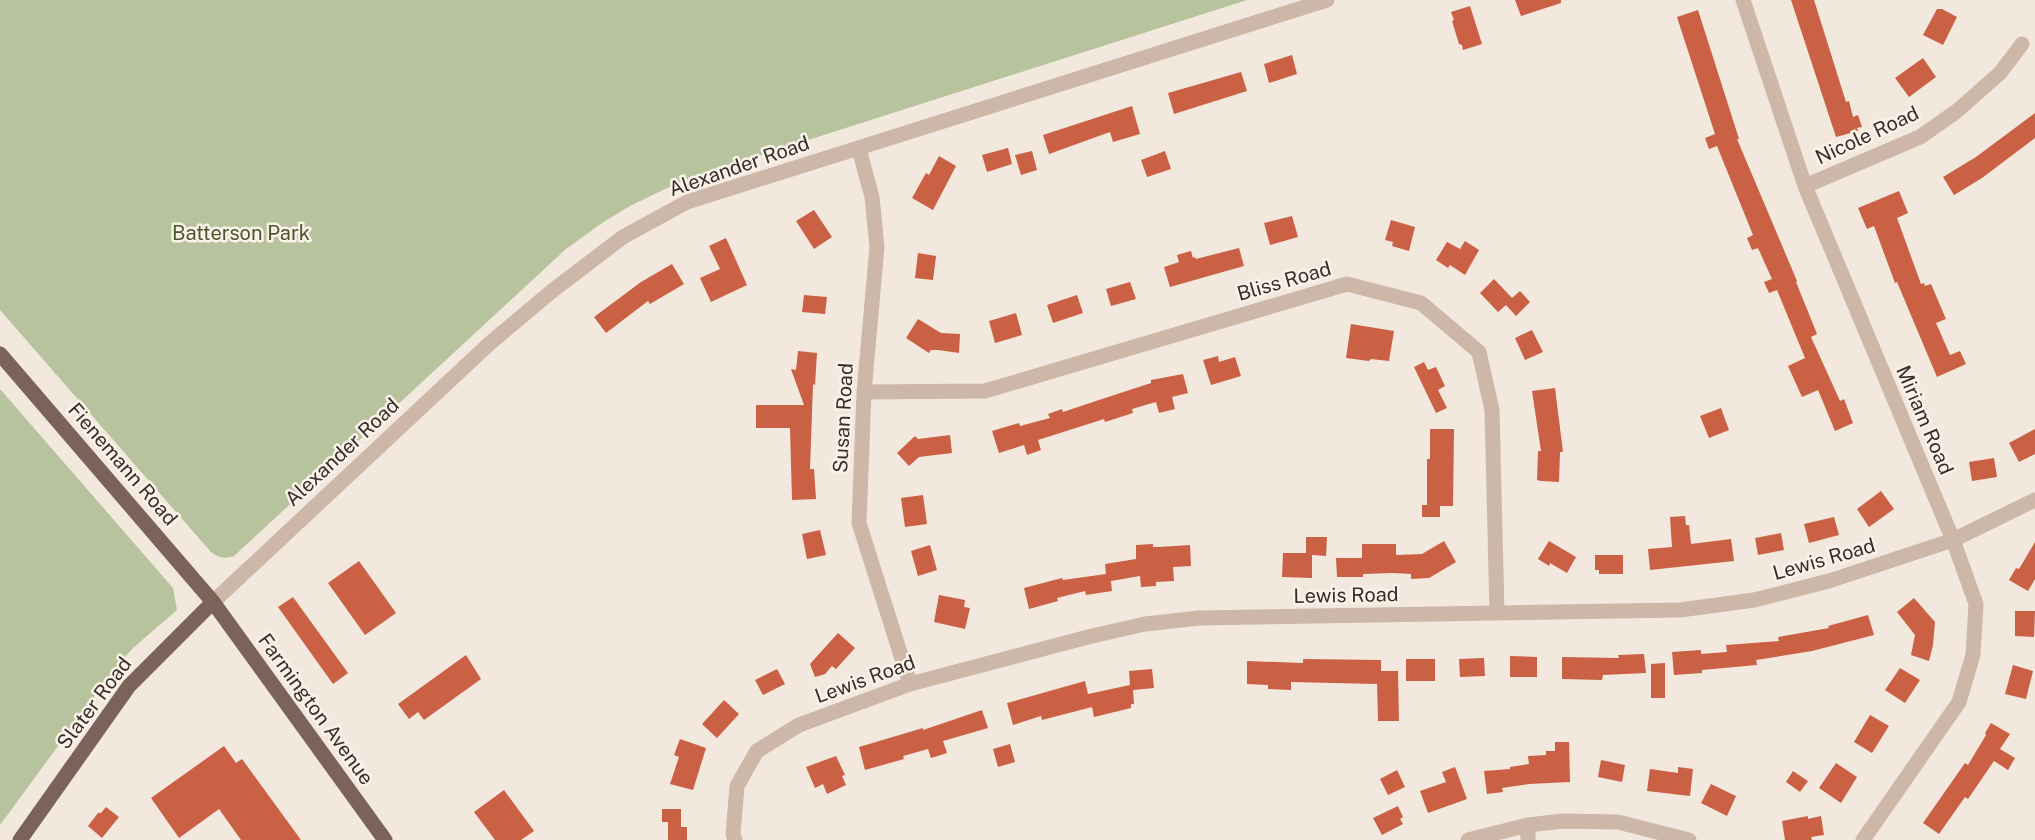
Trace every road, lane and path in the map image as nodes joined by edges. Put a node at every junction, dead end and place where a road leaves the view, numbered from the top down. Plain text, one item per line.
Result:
1 (1327, 0) edge
2 (1743, 0) edge
3 (2022, 44) dead end
4 (859, 149) junction
5 (1805, 186) junction
6 (0, 354) edge
7 (864, 392) junction
8 (2035, 500) edge
9 (1953, 540) junction
10 (213, 602) junction
11 (1497, 613) junction
12 (910, 684) junction
13 (1528, 832) edge
14 (20, 840) edge
15 (385, 840) edge
16 (735, 840) edge
17 (1468, 840) edge
18 (1689, 840) edge
19 (1863, 840) edge

1 - 4 street, Alexander Road
2 - 5 street, Miriam Road
3 - 5 street, Nicole Road
4 - 7 street, Susan Road
4 - 10 street, Alexander Road
5 - 9 street, Miriam Road
6 - 10 main road, Fienemann Road
7 - 11 street, Bliss Road
7 - 12 street, Susan Road
8 - 9 street, Lewis Road
9 - 11 street, Lewis Road
9 - 19 street, Miriam Road
10 - 14 main road, Slater Road
10 - 15 main road, Farmington Avenue
11 - 12 street, Lewis Road
12 - 16 street, Lewis Road
13 - 17 street
13 - 18 street

